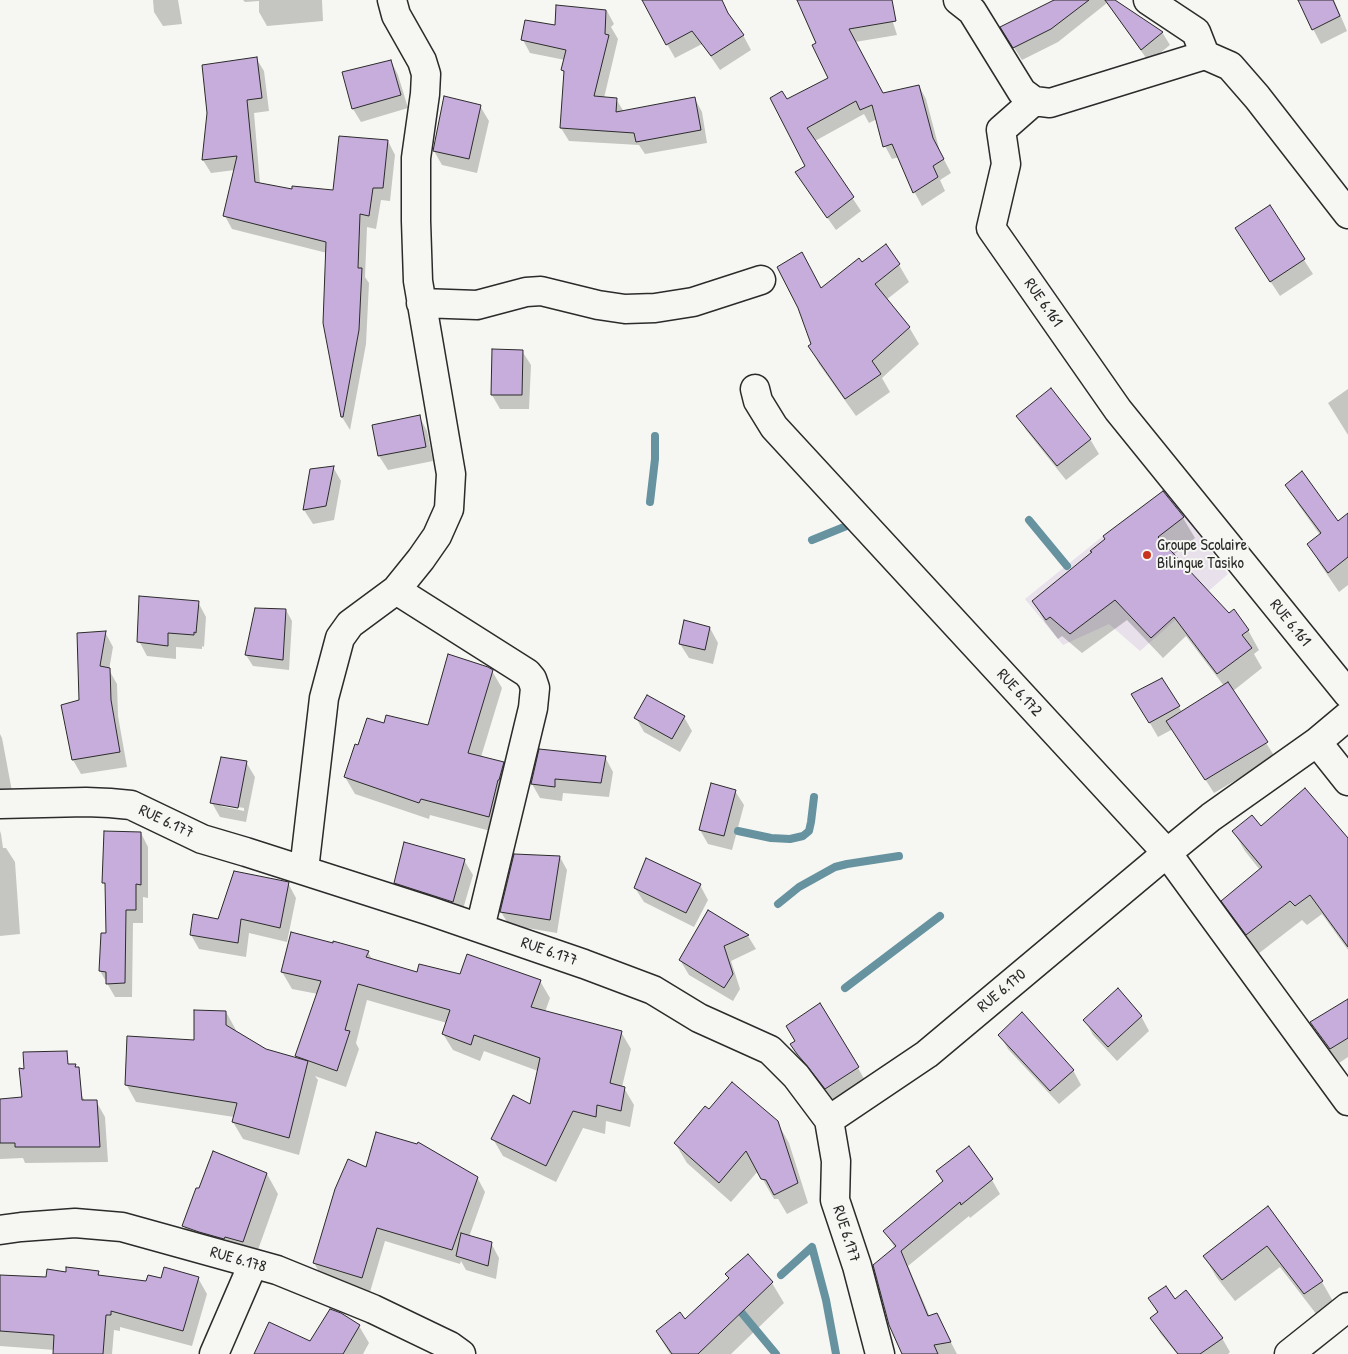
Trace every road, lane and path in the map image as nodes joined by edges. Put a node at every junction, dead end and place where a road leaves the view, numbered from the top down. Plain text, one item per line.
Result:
1 (392, 0) edge
2 (958, 0) edge
3 (1148, 0) edge
4 (1205, 55) junction
5 (1034, 101) junction
6 (1348, 214) edge
7 (760, 280) dead end
8 (421, 303) junction
9 (755, 390) dead end
10 (396, 590) junction
11 (1348, 694) edge
12 (1348, 716) edge
13 (1317, 742) junction
14 (1348, 781) edge
15 (0, 804) edge
16 (1167, 853) junction
17 (304, 870) junction
18 (480, 928) junction
19 (1348, 1101) edge
20 (829, 1120) junction
21 (0, 1230) edge
22 (254, 1264) junction
23 (1348, 1307) edge
24 (214, 1354) edge
25 (461, 1354) edge
26 (880, 1354) edge
27 (1289, 1354) edge

1 - 8 street
2 - 5 street
3 - 4 street
4 - 5 street
4 - 6 street
5 - 11 street, RUE 6.161
7 - 8 street
8 - 10 street
9 - 16 street, RUE 6.172
10 - 17 street
10 - 18 street
12 - 13 street
13 - 14 street
13 - 16 street
15 - 17 street, RUE 6.177
16 - 19 street, RUE 6.172
16 - 20 street, RUE 6.170
17 - 18 street, RUE 6.177
18 - 20 street, RUE 6.177
20 - 26 street, RUE 6.177
21 - 22 street, RUE 6.178
22 - 24 street
22 - 25 street, RUE 6.178
23 - 27 street

